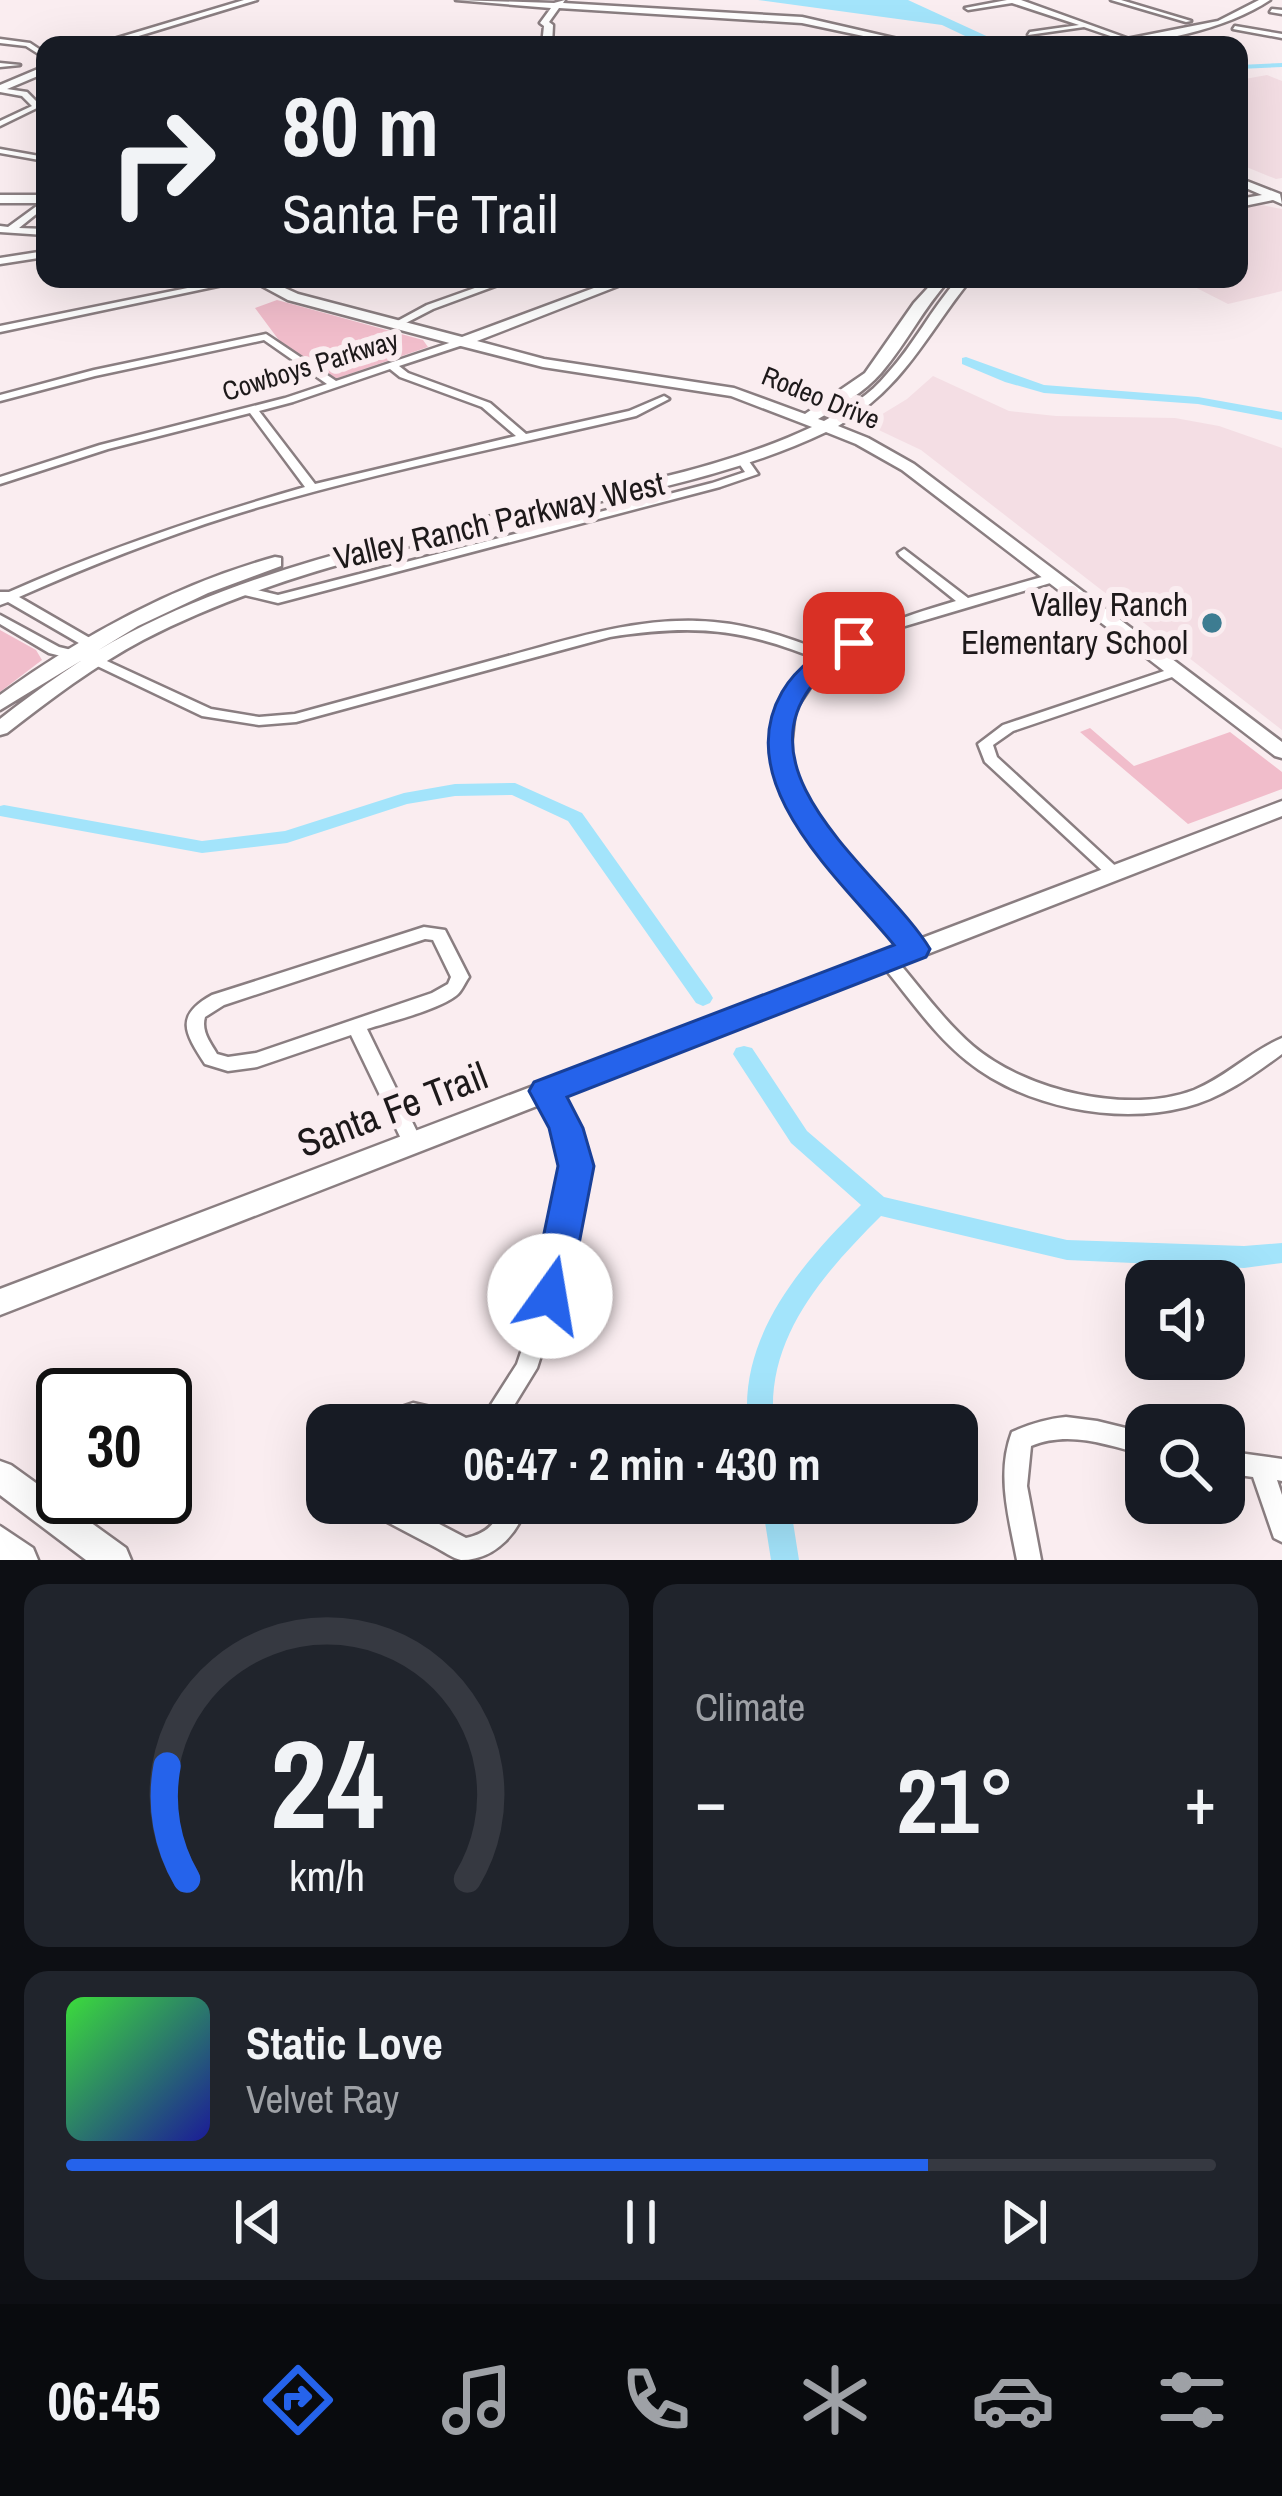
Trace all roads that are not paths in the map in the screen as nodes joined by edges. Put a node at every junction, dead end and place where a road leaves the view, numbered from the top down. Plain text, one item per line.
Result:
1 (254, 0) edge
2 (460, 0) edge
3 (1014, 0) edge
4 (1114, 0) edge
5 (1281, 0) edge
6 (565, 2) edge
7 (968, 8) dead end
8 (1273, 8) edge
9 (1188, 21) dead end
10 (1084, 26) junction
11 (1235, 28) junction
12 (1030, 34) dead end
13 (130, 36) edge
14 (548, 36) edge
15 (889, 36) edge
16 (1117, 36) edge
17 (1150, 36) edge
18 (1193, 36) edge
19 (1282, 36) edge
20 (0, 41) edge
21 (36, 50) edge
22 (0, 65) edge
23 (17, 65) dead end
24 (36, 73) edge
25 (0, 90) edge
26 (36, 104) edge
27 (36, 107) edge
28 (0, 124) edge
29 (0, 151) edge
30 (36, 157) edge
31 (1248, 175) edge
32 (1248, 184) edge
33 (1277, 192) edge
34 (0, 200) edge
35 (36, 201) edge
36 (36, 208) edge
37 (5, 230) edge
38 (36, 232) edge
39 (36, 255) edge
40 (0, 261) edge
41 (206, 288) edge
42 (272, 288) edge
43 (484, 288) edge
44 (606, 288) edge
45 (934, 288) edge
46 (957, 288) edge
47 (397, 324) junction
48 (0, 329) edge
49 (462, 342) junction
50 (391, 365) junction
51 (333, 383) junction
52 (0, 398) edge
53 (664, 399) dead end
54 (254, 411) junction
55 (816, 422) junction
56 (524, 438) junction
57 (742, 459) junction
58 (0, 481) edge
59 (311, 487) junction
60 (589, 491) junction
61 (338, 552) junction
62 (904, 553) dead end
63 (1053, 578) junction
64 (241, 590) junction
65 (3, 596) edge
66 (968, 604) junction
67 (0, 619) edge
68 (94, 652) junction
69 (68, 657) junction
70 (827, 658) junction
71 (1176, 671) junction
72 (0, 704) edge
73 (0, 729) edge
74 (1282, 752) edge
75 (1282, 808) edge
76 (1115, 873) junction
77 (915, 949) junction
78 (886, 960) junction
79 (356, 1026) junction
80 (1282, 1045) edge
81 (546, 1091) junction
82 (412, 1142) junction
83 (0, 1302) edge
84 (503, 1404) edge
85 (1125, 1439) edge
86 (1272, 1470) edge
87 (0, 1476) edge
88 (415, 1524) edge
89 (509, 1524) edge
90 (1282, 1530) edge
91 (0, 1543) edge
92 (21, 1560) edge
93 (114, 1560) edge
94 (1029, 1560) edge

1 - 13 street
2 - 6 street
3 - 7 street
3 - 10 street
4 - 9 street
5 - 8 street
6 - 14 street
6 - 15 street
8 - 11 street
8 - 17 street
10 - 12 street
10 - 16 street
11 - 18 street
11 - 19 street
20 - 21 street
22 - 23 street
24 - 25 street
25 - 26 street
27 - 28 street
29 - 30 street
31 - 33 street
32 - 33 street
34 - 35 street
36 - 37 street
37 - 38 street
39 - 40 street
41 - 48 street
42 - 47 street, Rodeo Drive
43 - 47 street
44 - 49 street, Cowboys Parkway
45 - 55 street, Valley Ranch Parkway West
46 - 55 street, Valley Ranch Parkway West
47 - 49 street, Rodeo Drive
49 - 50 street, Cowboys Parkway
49 - 55 street, Rodeo Drive
50 - 51 street, Cowboys Parkway
50 - 56 street
51 - 52 street
51 - 54 street, Cowboys Parkway
53 - 56 street
54 - 58 street, Cowboys Parkway
54 - 59 street
55 - 57 street, Valley Ranch Parkway West
55 - 60 street, Valley Ranch Parkway West
55 - 63 street, Rodeo Drive
56 - 59 street
57 - 60 street, Valley Ranch Parkway West
57 - 64 street
59 - 65 street
60 - 61 street, Valley Ranch Parkway West
61 - 64 street, Valley Ranch Parkway West
61 - 68 street, Valley Ranch Parkway West
62 - 66 street
63 - 66 street
63 - 71 street, Rodeo Drive
64 - 68 street, Valley Ranch Parkway West
65 - 68 street
66 - 70 street
67 - 69 street
68 - 69 street, Valley Ranch Parkway West
68 - 70 street
68 - 73 street, Valley Ranch Parkway West
69 - 72 street, Valley Ranch Parkway West
70 - 77 street
71 - 74 street, Rodeo Drive
71 - 76 street
75 - 76 street, Santa Fe Trail
76 - 77 street, Santa Fe Trail
77 - 78 street, Santa Fe Trail
78 - 80 street
78 - 81 street, Santa Fe Trail
79 - 79 street
79 - 82 street
81 - 82 street, Santa Fe Trail
81 - 84 street
82 - 83 street, Santa Fe Trail
85 - 94 street
86 - 90 street
87 - 93 street
88 - 89 street
91 - 92 street

